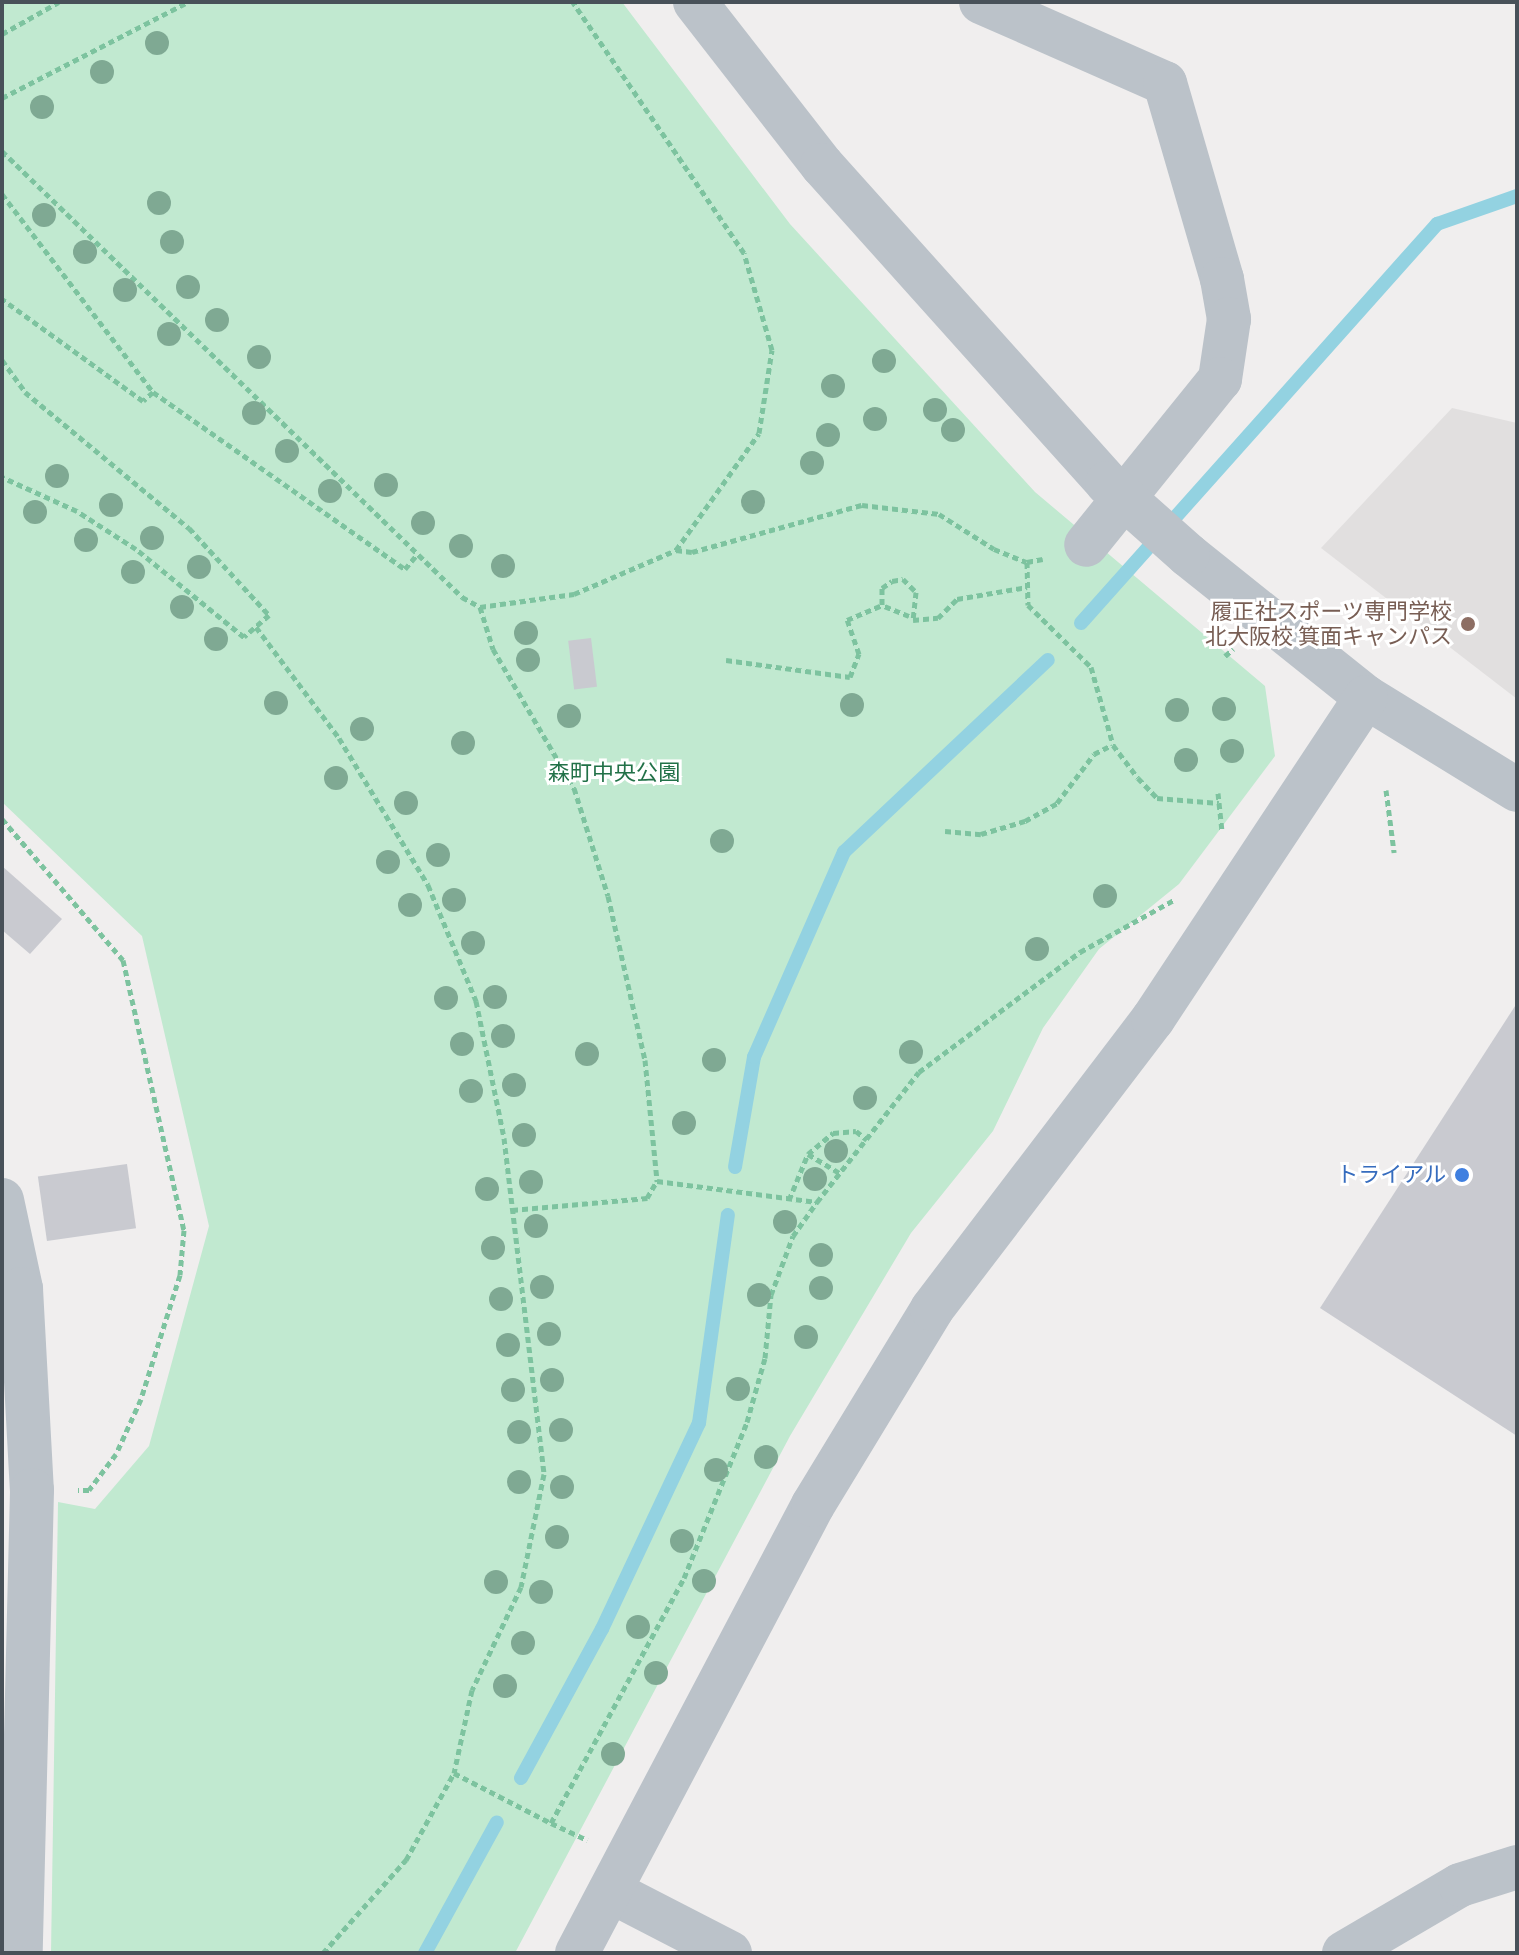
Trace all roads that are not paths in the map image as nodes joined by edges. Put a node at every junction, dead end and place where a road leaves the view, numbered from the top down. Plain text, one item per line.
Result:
1 (695, 2) edge
2 (981, 2) edge
3 (1086, 545) road end
4 (1366, 697) junction
5 (1517, 790) edge
6 (2, 1200) edge
7 (17, 1490) edge
8 (1517, 1867) edge
9 (610, 1891) junction
10 (21, 1953) edge
11 (577, 1953) edge
12 (730, 1953) edge
13 (1344, 1953) edge

1 - 4 street, bridge
2 - 3 street
4 - 5 street
4 - 9 street
6 - 7 street
7 - 10 street
8 - 13 street
9 - 11 street
9 - 12 street

